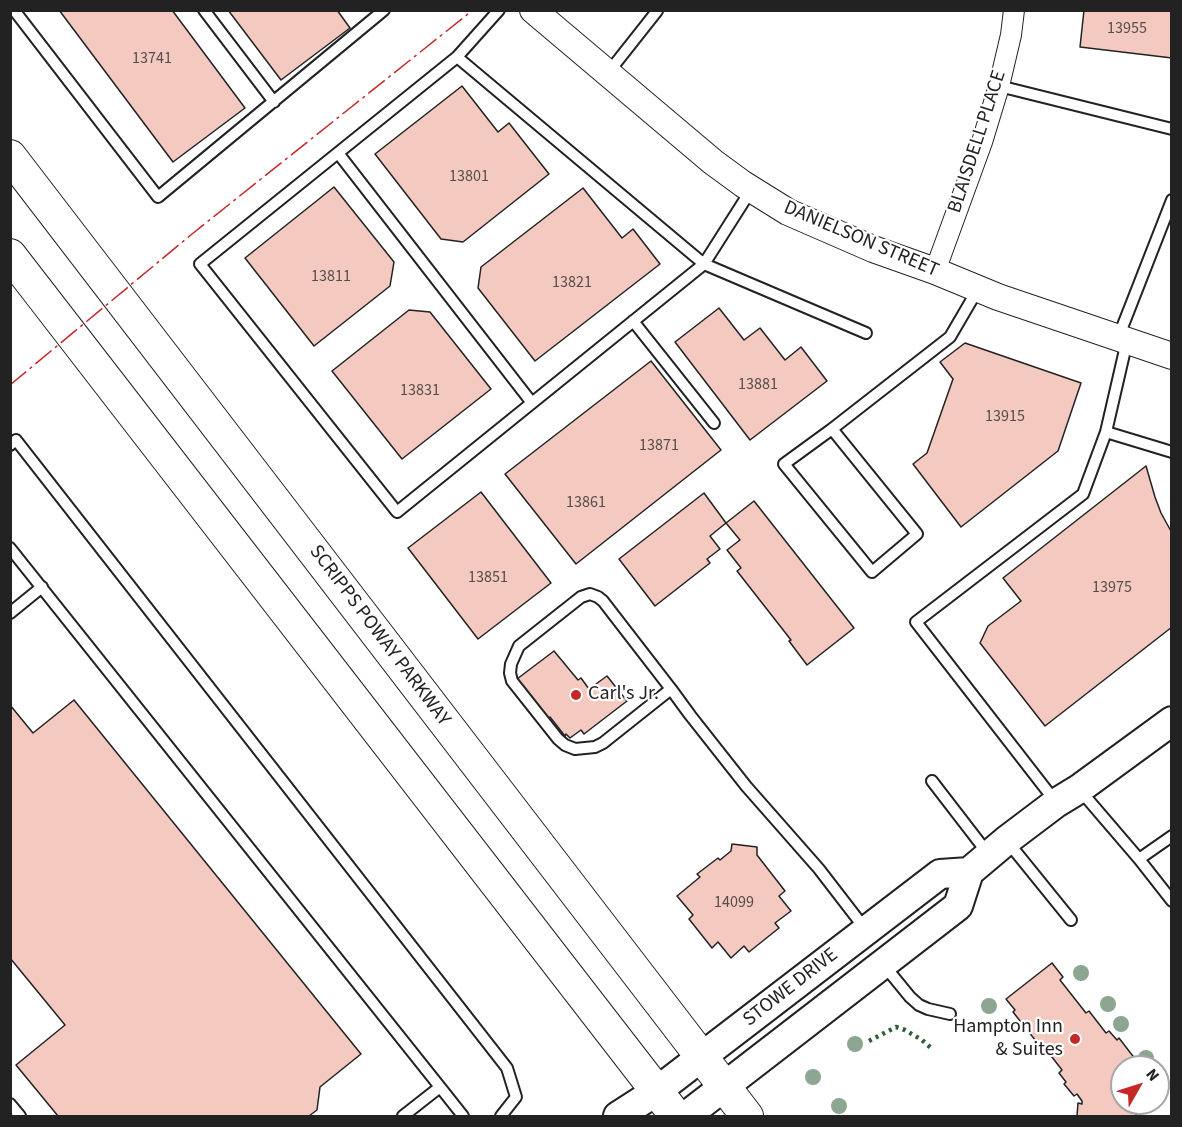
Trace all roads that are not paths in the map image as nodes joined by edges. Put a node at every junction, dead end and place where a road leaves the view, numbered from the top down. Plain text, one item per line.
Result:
1 (14, 10) edge
2 (204, 10) edge
3 (384, 10) edge
4 (499, 10) edge
5 (533, 10) edge
6 (1014, 10) edge
7 (657, 11) edge
8 (457, 57) junction
9 (608, 73) junction
10 (999, 86) junction
11 (274, 102) junction
12 (1172, 129) edge
13 (338, 153) junction
14 (10, 156) edge
15 (752, 190) junction
16 (1172, 200) edge
17 (10, 255) edge
18 (704, 264) junction
19 (935, 271) junction
20 (978, 289) junction
21 (633, 321) junction
22 (866, 333) dead end
23 (1123, 340) junction
24 (1172, 356) edge
25 (532, 403) junction
26 (714, 423) dead end
27 (832, 429) junction
28 (1106, 432) junction
29 (10, 445) edge
30 (1172, 452) edge
31 (10, 548) edge
32 (42, 587) junction
33 (10, 613) edge
34 (671, 689) junction
35 (1172, 721) edge
36 (932, 781) dead end
37 (1067, 796) junction
38 (1172, 836) edge
39 (988, 856) junction
40 (1139, 859) junction
41 (1172, 901) edge
42 (1071, 920) dead end
43 (867, 930) junction
44 (883, 964) junction
45 (950, 1014) dead end
46 (702, 1057) junction
47 (440, 1086) junction
48 (725, 1087) junction
49 (657, 1091) junction
50 (10, 1104) edge
51 (20, 1116) edge
52 (403, 1116) edge
53 (463, 1116) edge
54 (501, 1116) edge
55 (618, 1116) edge
56 (676, 1116) edge
57 (686, 1116) edge
58 (747, 1116) edge

1 - 11 lane
2 - 11 lane
3 - 11 lane
4 - 8 lane
5 - 9 street, DANIELSON STREET
6 - 10 street, BLAISDELL PLACE
7 - 9 lane
8 - 13 lane
8 - 18 lane
9 - 15 street, DANIELSON STREET
10 - 12 lane
10 - 19 street, BLAISDELL PLACE
13 - 25 lane
13 - 25 lane
14 - 46 main road, SCRIPPS POWAY PARKWAY
15 - 18 lane
15 - 19 street, DANIELSON STREET
16 - 23 lane
17 - 49 main road
18 - 21 lane
18 - 22 lane
19 - 20 street, DANIELSON STREET
20 - 23 street, DANIELSON STREET
20 - 27 lane
21 - 25 lane
21 - 26 lane
23 - 24 street, DANIELSON STREET
23 - 28 lane
27 - 27 lane
28 - 30 lane
28 - 37 lane
29 - 54 lane
31 - 32 lane
32 - 33 lane
32 - 47 lane
34 - 34 lane
34 - 43 lane
35 - 37 main road
36 - 39 lane
37 - 39 main road
37 - 40 lane
38 - 40 lane
39 - 42 lane
39 - 43 main road, STOWE DRIVE
39 - 44 main road, STOWE DRIVE
40 - 41 lane
43 - 46 main road, STOWE DRIVE
44 - 45 lane
44 - 48 main road, STOWE DRIVE
46 - 48 main road, SCRIPPS POWAY PARKWAY
46 - 49 main road, STOWE DRIVE
47 - 52 lane
47 - 53 lane
48 - 57 main road, STOWE DRIVE
48 - 58 main road, SCRIPPS POWAY PARKWAY
49 - 55 main road, STOWE DRIVE
49 - 56 main road
50 - 51 lane

